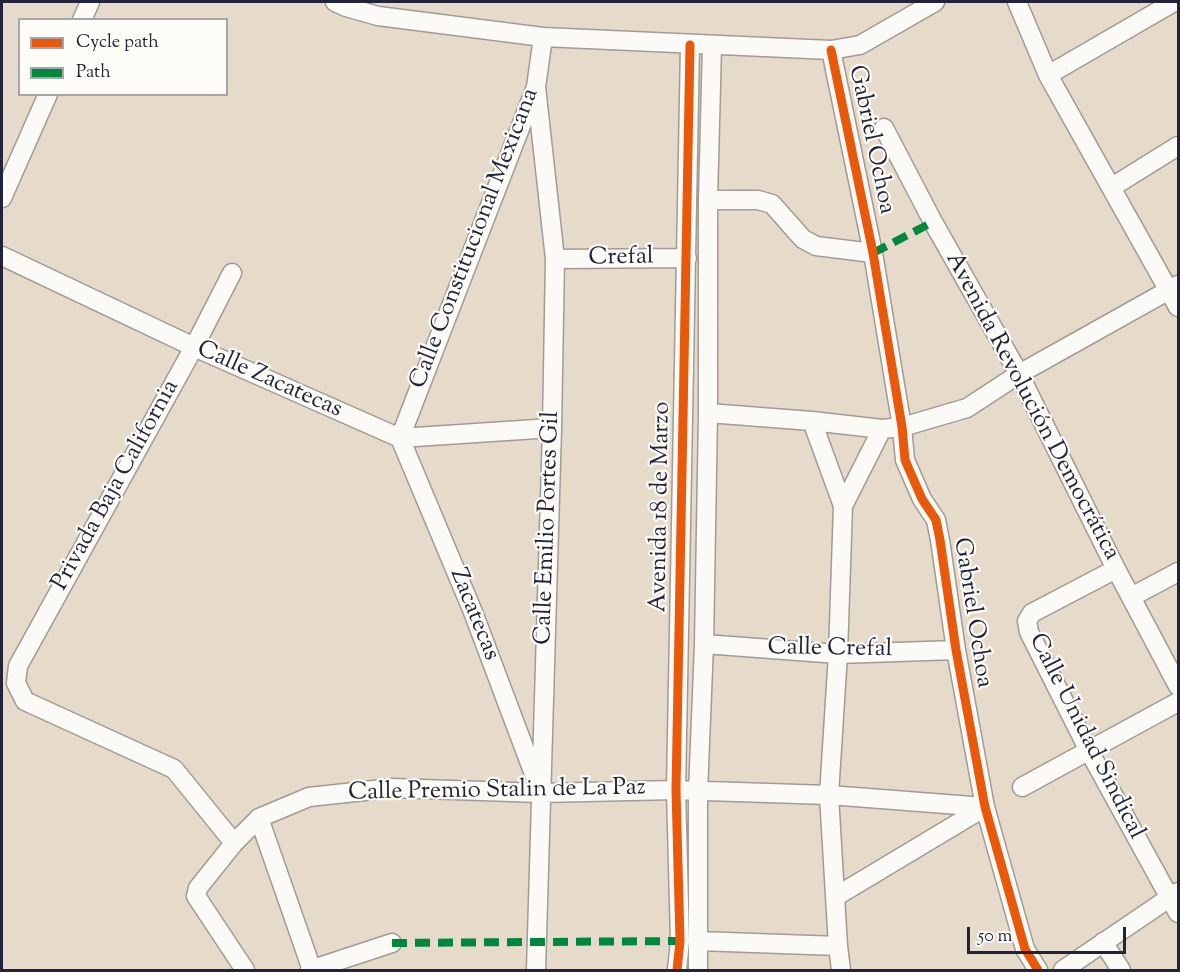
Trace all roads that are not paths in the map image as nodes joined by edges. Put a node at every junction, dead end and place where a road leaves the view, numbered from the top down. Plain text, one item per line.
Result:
1 (90, 2) edge
2 (335, 2) edge
3 (935, 2) edge
4 (1017, 2) edge
5 (1174, 2) edge
6 (83, 18) edge
7 (543, 37) junction
8 (690, 45) junction
9 (712, 46) junction
10 (831, 50) junction
11 (1048, 75) junction
12 (536, 87) junction
13 (47, 96) edge
14 (884, 128) dead end
15 (1179, 146) edge
16 (1112, 187) junction
17 (2, 198) edge
18 (708, 200) junction
19 (873, 253) junction
20 (2, 256) edge
21 (687, 258) junction
22 (555, 259) junction
23 (232, 273) dead end
24 (1174, 288) edge
25 (1179, 307) edge
26 (194, 348) junction
27 (1019, 374) junction
28 (708, 413) junction
29 (812, 421) junction
30 (902, 427) junction
31 (552, 428) junction
32 (882, 429) junction
33 (400, 438) junction
34 (843, 506) junction
35 (1116, 569) junction
36 (1179, 572) edge
37 (1132, 596) junction
38 (704, 644) junction
39 (956, 650) junction
40 (838, 654) junction
41 (1179, 686) edge
42 (1179, 702) edge
43 (1089, 751) junction
44 (1022, 787) dead end
45 (676, 790) junction
46 (698, 792) junction
47 (541, 793) junction
48 (829, 795) junction
49 (985, 807) junction
50 (259, 818) junction
51 (234, 843) junction
52 (835, 897) junction
53 (1175, 901) edge
54 (698, 941) junction
55 (1103, 942) junction
56 (392, 943) dead end
57 (838, 946) junction
58 (245, 970) edge
59 (311, 970) edge
60 (536, 970) edge
61 (678, 970) edge
62 (698, 970) edge
63 (841, 970) edge
64 (1038, 970) edge
65 (1063, 970) edge
66 (1121, 970) edge

1 - 6 street
2 - 7 street
3 - 10 street
4 - 11 street
5 - 11 street
7 - 8 street
7 - 12 street, Calle Constitucional Mexicana
8 - 9 street
8 - 21 street, Avenida 18 de Marzo
9 - 10 street
9 - 18 street, Avenida 18 de Marzo
10 - 19 street, Gabriel Ochoa
11 - 16 street
12 - 22 street, Calle Emilio Portes Gil
12 - 33 street, Calle Constitucional Mexicana
13 - 17 street
14 - 27 street, Avenida Revolución Democrática
15 - 16 street
16 - 24 street
18 - 19 street
18 - 28 street, Avenida 18 de Marzo
19 - 30 street, Gabriel Ochoa
20 - 26 street, Calle Zacatecas
21 - 22 street, Crefal
21 - 45 street, Avenida 18 de Marzo
22 - 31 street, Calle Emilio Portes Gil
23 - 26 street, Privada Baja California
24 - 25 street
24 - 27 street
26 - 33 street, Calle Zacatecas
26 - 51 street, Privada Baja California
27 - 30 street
27 - 35 street, Avenida Revolución Democrática
28 - 29 street
28 - 38 street, Avenida 18 de Marzo
29 - 32 street
29 - 34 street
30 - 32 street
30 - 39 street, Gabriel Ochoa
31 - 33 street, Calle Zacatecas
31 - 47 street, Calle Emilio Portes Gil
32 - 34 street
33 - 47 street, Zacatecas
34 - 40 street
35 - 37 street, Avenida Revolución Democrática
35 - 43 street, Calle Unidad Sindical
36 - 37 street
37 - 41 street, Avenida Revolución Democrática
38 - 40 street, Calle Crefal
38 - 46 street, Avenida 18 de Marzo
39 - 40 street, Calle Crefal
39 - 49 street, Gabriel Ochoa
40 - 48 street
42 - 43 street
43 - 44 street
43 - 53 street, Calle Unidad Sindical
45 - 46 street, Calle Premio Stalin de La Paz
45 - 47 street, Calle Premio Stalin de La Paz
45 - 61 street, Avenida 18 de Marzo
46 - 48 street, Calle Premio Stalin de La Paz
46 - 54 street, Avenida 18 de Marzo
47 - 50 street, Calle Premio Stalin de La Paz
47 - 60 street, Calle Emilio Portes Gil
48 - 49 street, Calle Premio Stalin de La Paz
48 - 52 street
49 - 52 street
49 - 64 street, Gabriel Ochoa
50 - 51 street, Calle Premio Stalin de La Paz
50 - 59 street
51 - 58 street, Calle Premio Stalin de La Paz
52 - 57 street
53 - 55 street
54 - 57 street
54 - 62 street, Avenida 18 de Marzo
55 - 65 street
55 - 66 street
56 - 59 street
57 - 63 street

